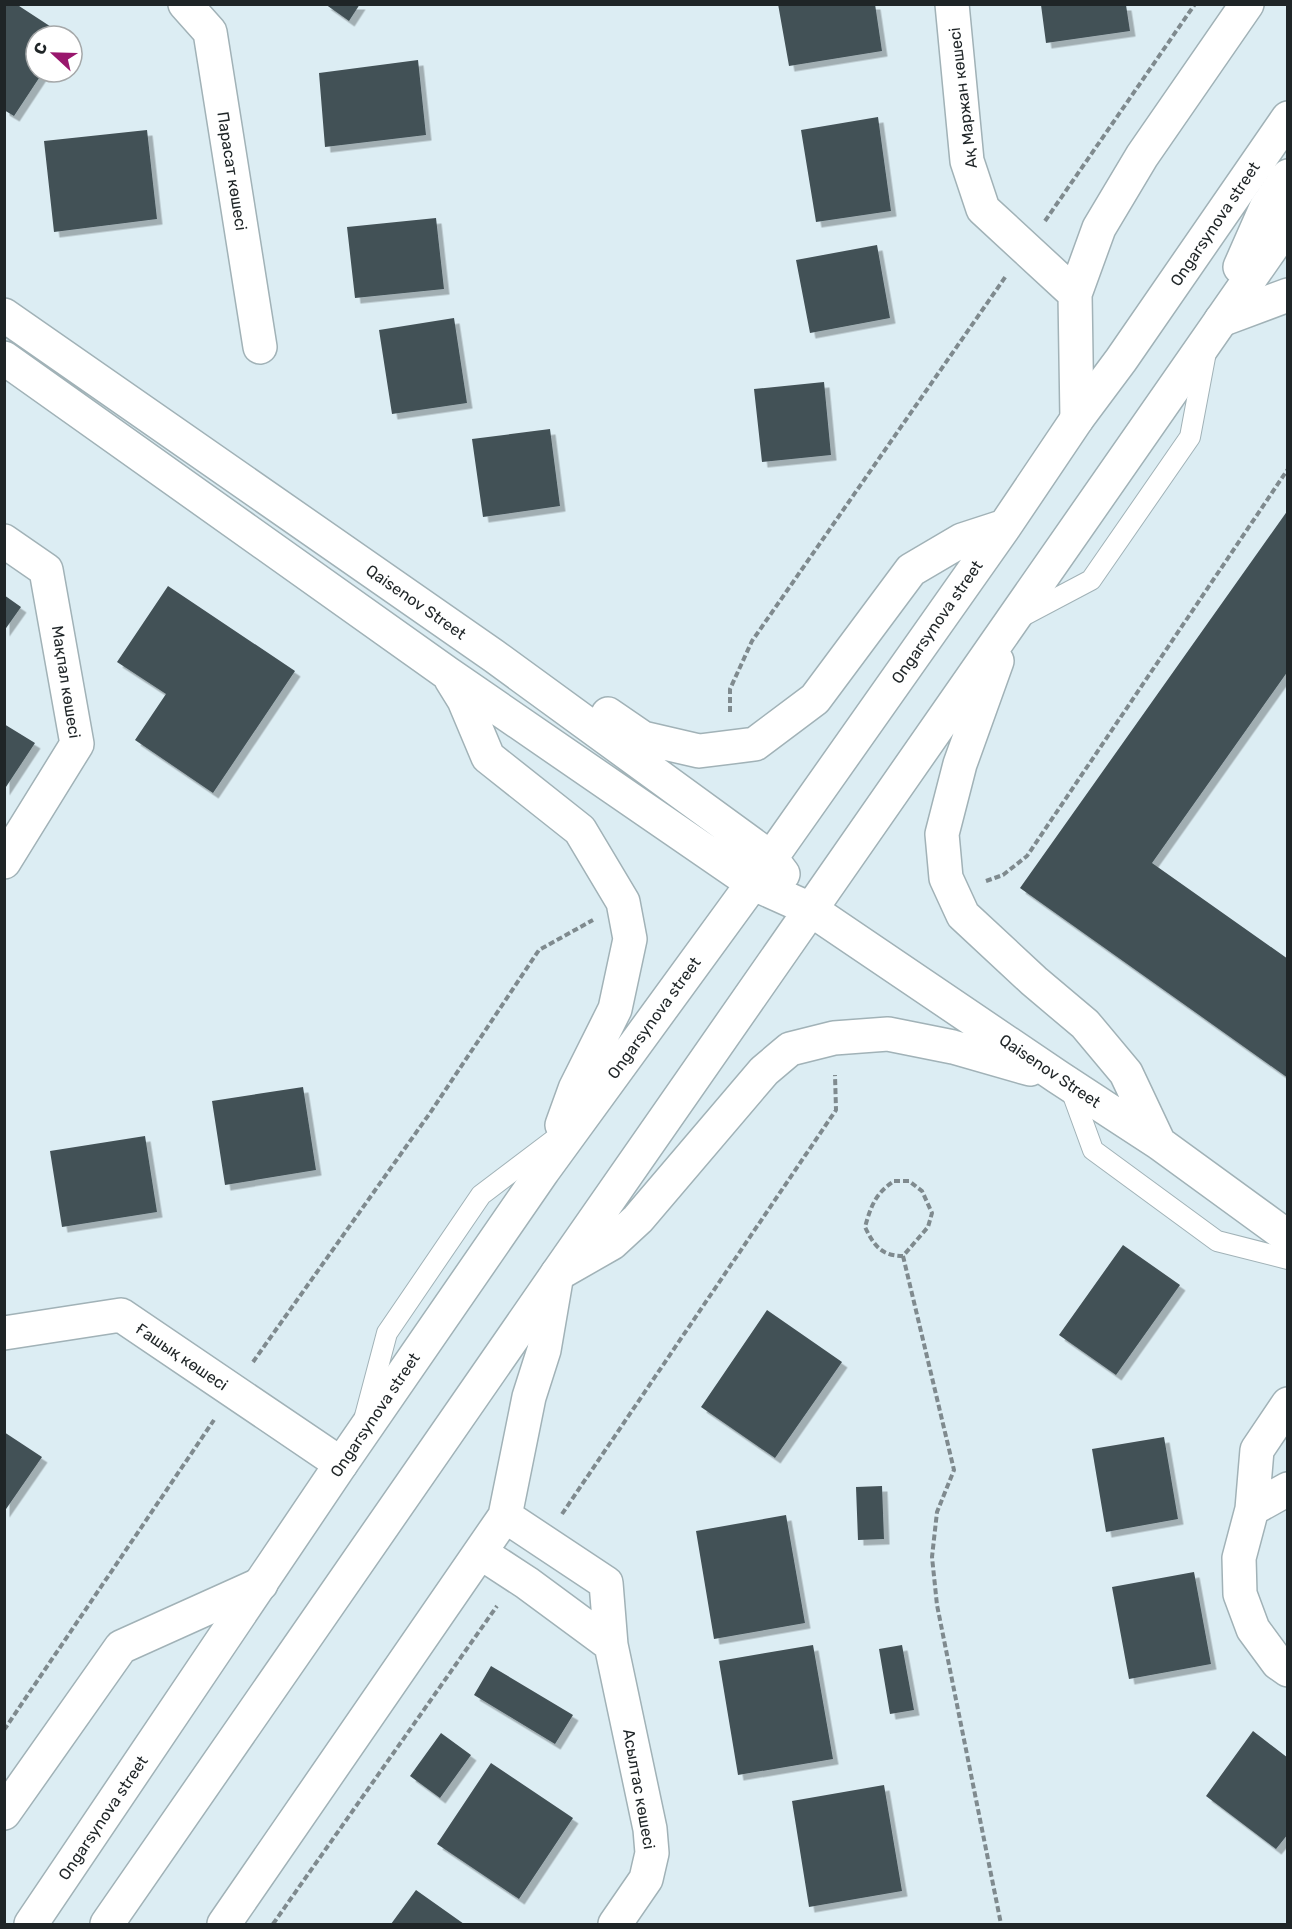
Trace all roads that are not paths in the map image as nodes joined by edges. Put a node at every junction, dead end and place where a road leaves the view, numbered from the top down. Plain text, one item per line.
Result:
1 (185, 4) edge
2 (952, 4) edge
3 (1247, 4) edge
4 (1287, 118) edge
5 (1287, 176) edge
6 (1287, 224) edge
7 (1075, 294) junction
8 (1287, 295) edge
9 (4, 315) edge
10 (1215, 328) junction
11 (260, 347) dead end
12 (4, 358) edge
13 (1077, 419) junction
14 (1005, 526) junction
15 (4, 541) edge
16 (1010, 622) junction
17 (494, 656) junction
18 (447, 673) junction
19 (4, 862) edge
20 (762, 871) junction
21 (810, 909) junction
22 (1064, 1081) junction
23 (569, 1128) junction
24 (1159, 1143) junction
25 (1287, 1237) edge
26 (1287, 1259) edge
27 (557, 1274) junction
28 (4, 1333) edge
29 (1287, 1404) edge
30 (350, 1453) junction
31 (1287, 1489) edge
32 (1252, 1509) junction
33 (505, 1516) junction
34 (481, 1553) junction
35 (261, 1584) junction
36 (611, 1645) junction
37 (1287, 1670) edge
38 (4, 1813) edge
39 (31, 1924) edge
40 (108, 1924) edge
41 (224, 1924) edge
42 (615, 1924) edge

1 - 11 street, Парасат көшесі
2 - 7 street, Ақ Маржан көшесі
3 - 7 street
4 - 13 street, Ongarsynova street
5 - 10 street
6 - 10 street
7 - 13 street
8 - 10 street
9 - 17 street, Qaisenov Street
10 - 16 street
12 - 18 street, Qaisenov Street
13 - 14 street, Ongarsynova street
14 - 17 street
14 - 20 street, Ongarsynova street
15 - 19 street, Мақпал көшесі
16 - 21 street
16 - 24 street
17 - 20 street, Qaisenov Street
18 - 20 street, Qaisenov Street
18 - 23 street
20 - 21 street, Qaisenov Street
20 - 23 street, Ongarsynova street
21 - 22 street, Qaisenov Street
21 - 27 street
22 - 24 street, Qaisenov Street
22 - 26 lane
22 - 27 street
23 - 30 street, Ongarsynova street
23 - 30 lane
24 - 25 street, Qaisenov Street
27 - 33 street
27 - 40 street
28 - 30 street, Ғашық көшесі
29 - 32 street
30 - 35 street, Ongarsynova street
31 - 32 street
32 - 37 street
33 - 34 street
33 - 36 street, Асылтас көшесі
34 - 36 street
34 - 41 street
35 - 38 street
35 - 39 street, Ongarsynova street
36 - 42 street, Асылтас көшесі

